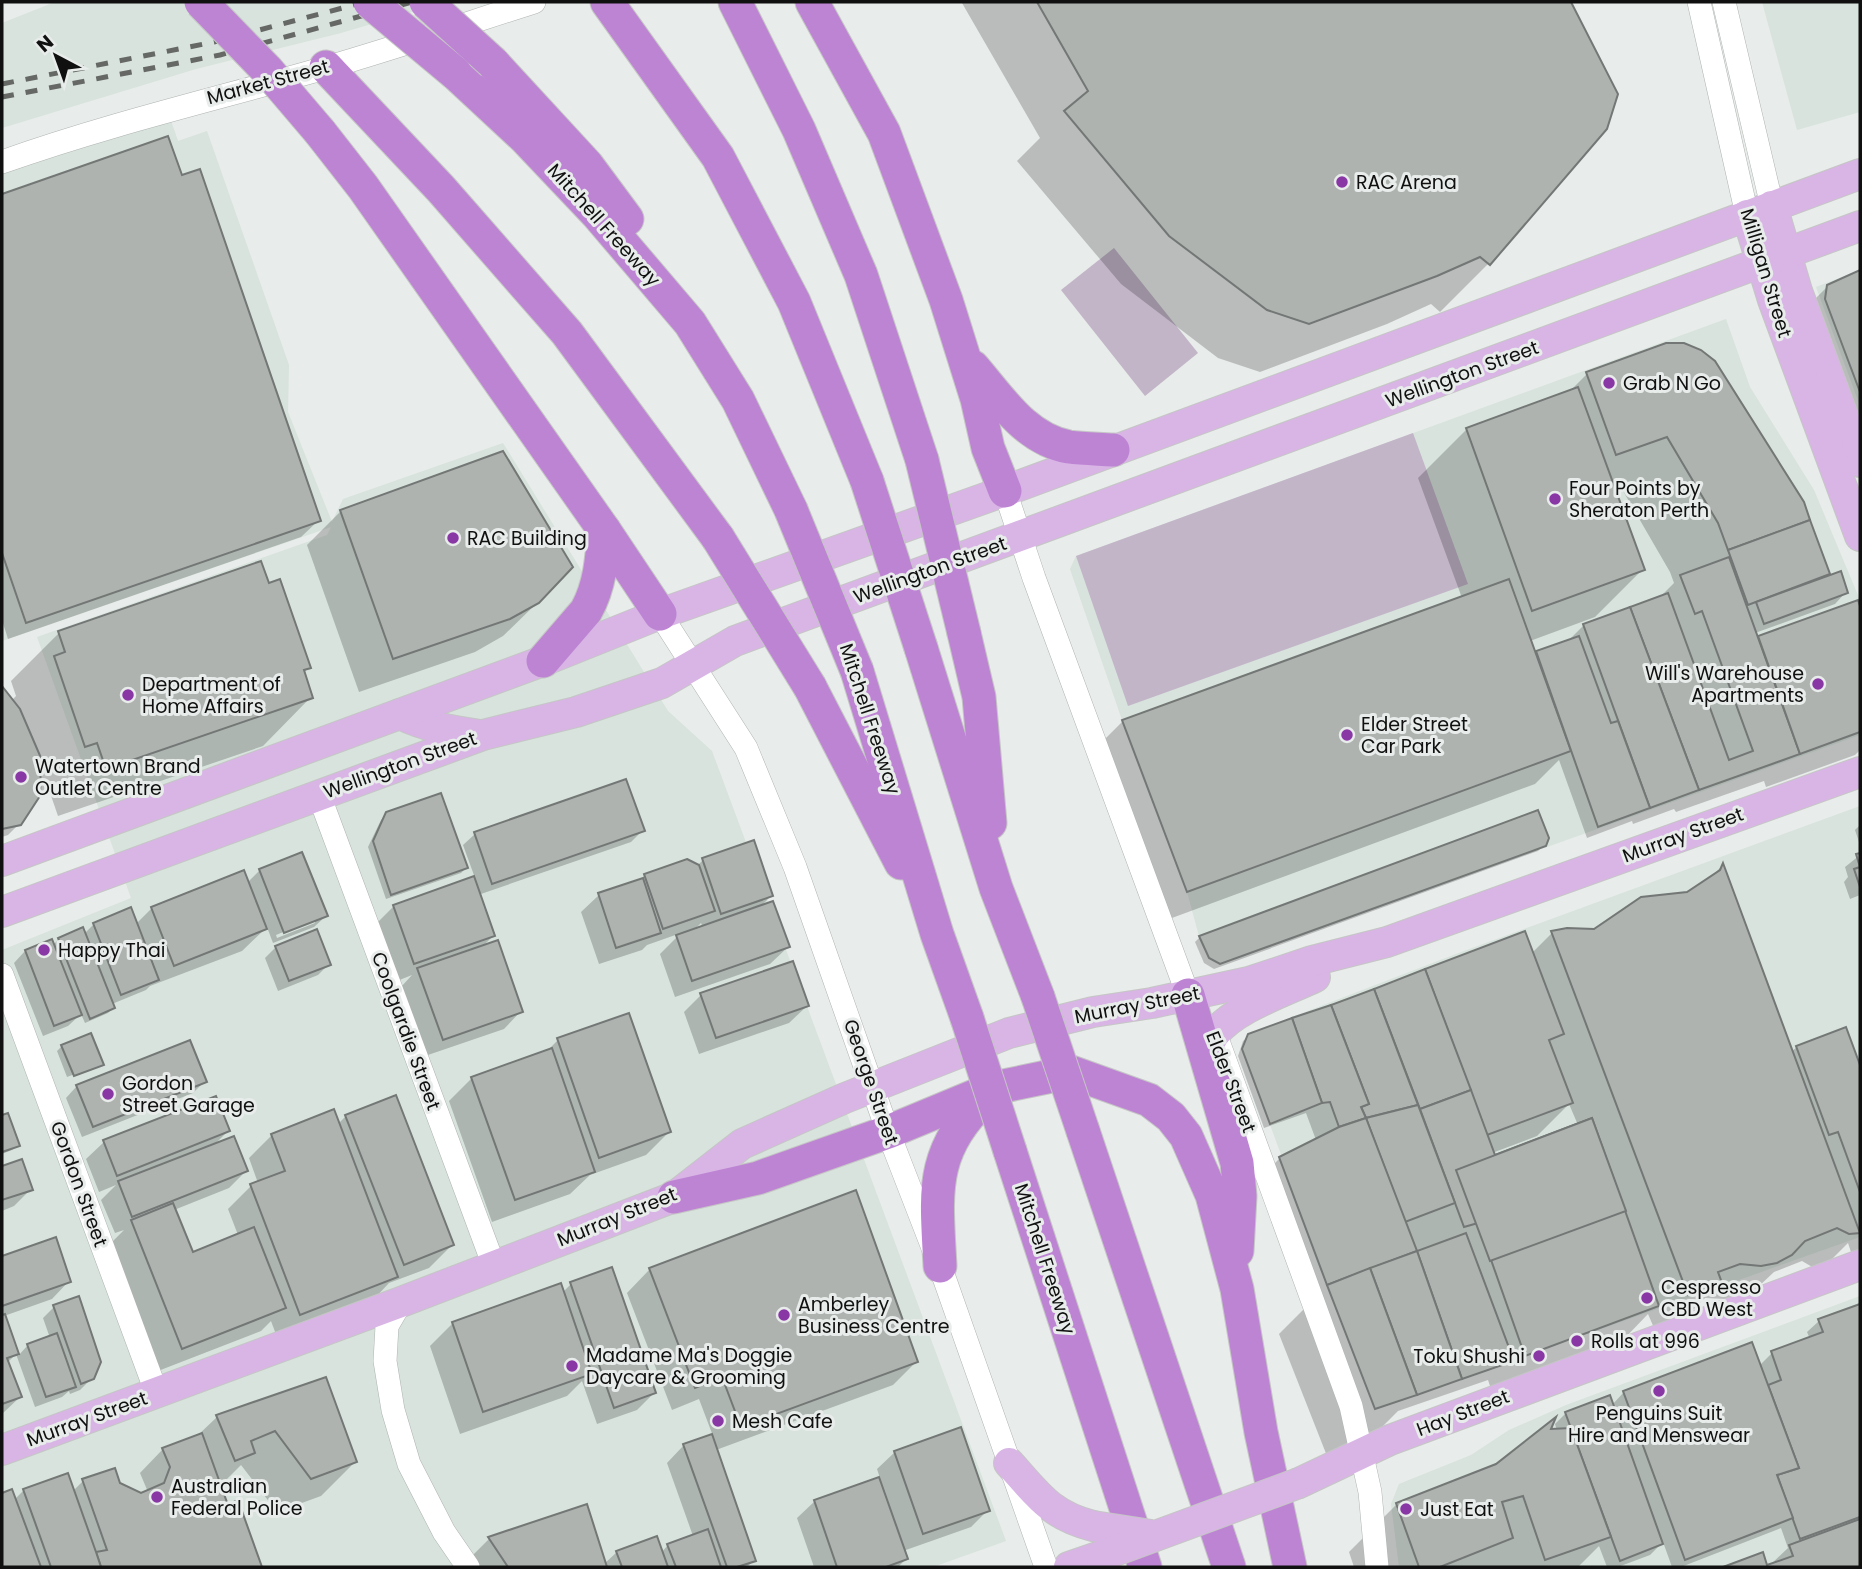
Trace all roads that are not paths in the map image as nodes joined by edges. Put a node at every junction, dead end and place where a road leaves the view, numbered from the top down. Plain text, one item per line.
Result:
1 (201, 2) edge
2 (370, 2) edge
3 (426, 2) edge
4 (534, 2) edge
5 (735, 2) edge
6 (813, 2) edge
7 (1699, 2) edge
8 (1724, 2) edge
9 (615, 12) edge
10 (326, 67) junction
11 (2, 162) edge
12 (1860, 174) edge
13 (1760, 211) junction
14 (1860, 226) edge
15 (1773, 259) junction
16 (690, 323) junction
17 (962, 354) junction
18 (1113, 450) junction
19 (1860, 462) edge
20 (1005, 491) junction
21 (604, 530) junction
22 (1860, 536) edge
23 (1020, 537) junction
24 (660, 614) junction
25 (543, 661) junction
26 (693, 665) junction
27 (400, 713) junction
28 (483, 735) junction
29 (1860, 772) edge
30 (319, 795) junction
31 (2, 861) edge
32 (996, 888) junction
33 (2, 912) edge
34 (937, 934) junction
35 (1387, 942) junction
36 (2, 975) edge
37 (1188, 995) junction
38 (1215, 1033) junction
39 (1209, 1067) junction
40 (873, 1087) junction
41 (994, 1088) junction
42 (888, 1132) junction
43 (674, 1197) junction
44 (1860, 1265) edge
45 (494, 1266) junction
46 (940, 1266) junction
47 (1237, 1289) junction
48 (401, 1302) junction
49 (157, 1394) junction
50 (2, 1450) edge
51 (1362, 1452) junction
52 (1009, 1463) junction
53 (1154, 1536) junction
54 (468, 1567) edge
55 (1046, 1567) edge
56 (1069, 1567) edge
57 (1145, 1567) edge
58 (1229, 1567) edge
59 (1290, 1567) edge
60 (1377, 1567) edge

1 - 21 highway, bridge
2 - 16 highway, Mitchell Freeway, bridge
3 - 16 highway, bridge
4 - 10 street, Market Street
5 - 32 highway, bridge
6 - 17 highway
7 - 13 street, Milligan Street
8 - 13 street, Milligan Street
9 - 32 highway, bridge
10 - 11 street, Market Street
10 - 34 highway, bridge
12 - 13 main road
13 - 15 main road, Milligan Street
13 - 18 main road
14 - 15 main road, Wellington Street
15 - 19 main road, Milligan Street
15 - 22 main road, Milligan Street
15 - 23 main road, Wellington Street
16 - 34 highway, Mitchell Freeway, bridge
17 - 18 highway
17 - 20 highway
18 - 20 main road
20 - 23 street, Elder Street
20 - 24 main road
21 - 24 highway
21 - 25 highway
23 - 26 main road, Wellington Street
23 - 37 street, Elder Street
24 - 25 main road
24 - 26 street, George Street
25 - 27 main road
26 - 28 main road, Wellington Street
26 - 40 street, George Street
27 - 28 main road
27 - 31 main road
28 - 30 main road, Wellington Street
29 - 35 main road, Murray Street
30 - 33 main road, Wellington Street
30 - 45 street, Coolgardie Street
32 - 58 highway, bridge
34 - 57 highway, Mitchell Freeway, bridge
35 - 37 main road, Murray Street
35 - 38 main road, Murray Street
36 - 49 street, Gordon Street
37 - 38 street, Elder Street
37 - 39 highway
37 - 40 main road, Murray Street
38 - 39 main road
38 - 51 street, Elder Street
39 - 47 highway
40 - 42 street, George Street
40 - 43 main road, Murray Street
41 - 42 highway
41 - 46 highway
41 - 47 highway
42 - 43 highway
42 - 46 street, George Street
43 - 45 main road, Murray Street
44 - 51 main road, Hay Street
45 - 48 main road, Murray Street
46 - 52 street, George Street
47 - 59 highway
48 - 49 main road, Murray Street
48 - 54 street
49 - 50 main road, Murray Street
51 - 53 main road, Hay Street, bridge
51 - 60 street, Elder Street
52 - 53 main road, bridge
52 - 55 street, George Street
53 - 56 main road, Hay Street, bridge

